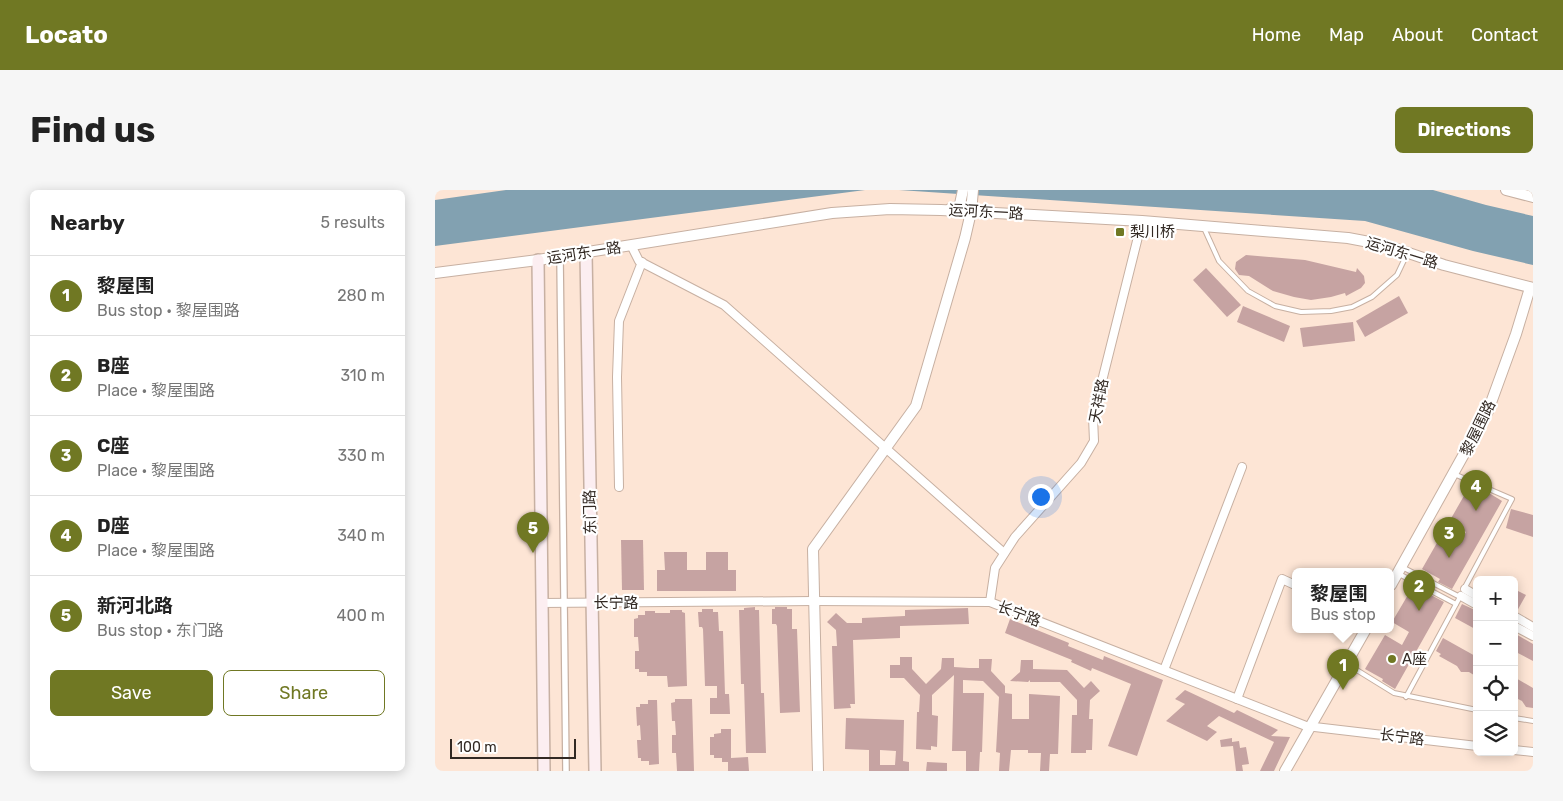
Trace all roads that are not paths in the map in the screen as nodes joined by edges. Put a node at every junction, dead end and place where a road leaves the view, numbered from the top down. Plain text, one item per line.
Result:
1 (1506, 190) edge
2 (968, 194) edge
3 (1533, 198) edge
4 (941, 210) junction
5 (971, 212) junction
6 (1143, 221) junction
7 (1203, 226) junction
8 (631, 245) junction
9 (586, 253) junction
10 (1408, 253) junction
11 (560, 257) junction
12 (538, 260) junction
13 (642, 262) junction
14 (435, 274) edge
15 (1532, 288) edge
16 (885, 449) junction
17 (1242, 467) dead end
18 (1454, 474) junction
19 (619, 487) dead end
20 (1004, 554) junction
21 (1399, 570) junction
22 (1394, 579) edge
23 (1292, 584) edge
24 (1462, 594) junction
25 (1473, 595) edge
26 (814, 601) junction
27 (990, 602) junction
28 (1473, 602) edge
29 (541, 603) junction
30 (564, 603) junction
31 (592, 603) junction
32 (1456, 604) junction
33 (1518, 618) edge
34 (1533, 626) edge
35 (1518, 628) edge
36 (1364, 633) edge
37 (1533, 636) edge
38 (1347, 664) junction
39 (1164, 670) junction
40 (1406, 697) junction
41 (1237, 698) junction
42 (1473, 709) edge
43 (1518, 719) edge
44 (1533, 722) edge
45 (1311, 726) junction
46 (1473, 746) edge
47 (1518, 750) edge
48 (1533, 752) edge
49 (544, 771) edge
50 (567, 771) edge
51 (595, 771) edge
52 (818, 771) edge
53 (1285, 771) edge

1 - 3 street
2 - 4 street
2 - 5 street
4 - 5 street, 运河东一路
4 - 8 street, 运河东一路
5 - 6 street, 运河东一路
5 - 16 street
6 - 7 street, 运河东一路
6 - 20 street, 天祥路
7 - 10 street, 运河东一路
7 - 10 lane
8 - 9 street, 运河东一路
8 - 13 street
9 - 11 street, 运河东一路
9 - 31 main road, 东门路
10 - 15 street, 运河东一路
11 - 12 street, 运河东一路
11 - 30 street
12 - 14 street, 运河东一路
12 - 29 main road
13 - 16 street
13 - 19 street
15 - 18 street, 黎屋围路
16 - 20 street
16 - 26 street
17 - 39 street
18 - 21 street, 黎屋围路
18 - 24 lane
20 - 27 street, 天祥路
21 - 22 street, 黎屋围路
21 - 24 lane
21 - 32 lane
23 - 41 street
24 - 25 street
24 - 28 street
24 - 32 lane
26 - 27 street, 长宁路
26 - 31 street, 长宁路
26 - 52 street
27 - 39 street, 长宁路
29 - 30 street, 长宁路
29 - 49 main road
30 - 31 street, 长宁路
30 - 50 street
31 - 51 main road, 东门路
32 - 40 lane
33 - 34 street
35 - 37 street
36 - 38 street
38 - 40 lane
38 - 45 street
39 - 41 street, 长宁路
40 - 42 lane
41 - 45 street, 长宁路
43 - 44 lane
45 - 46 street, 长宁路
45 - 53 street
47 - 48 street

